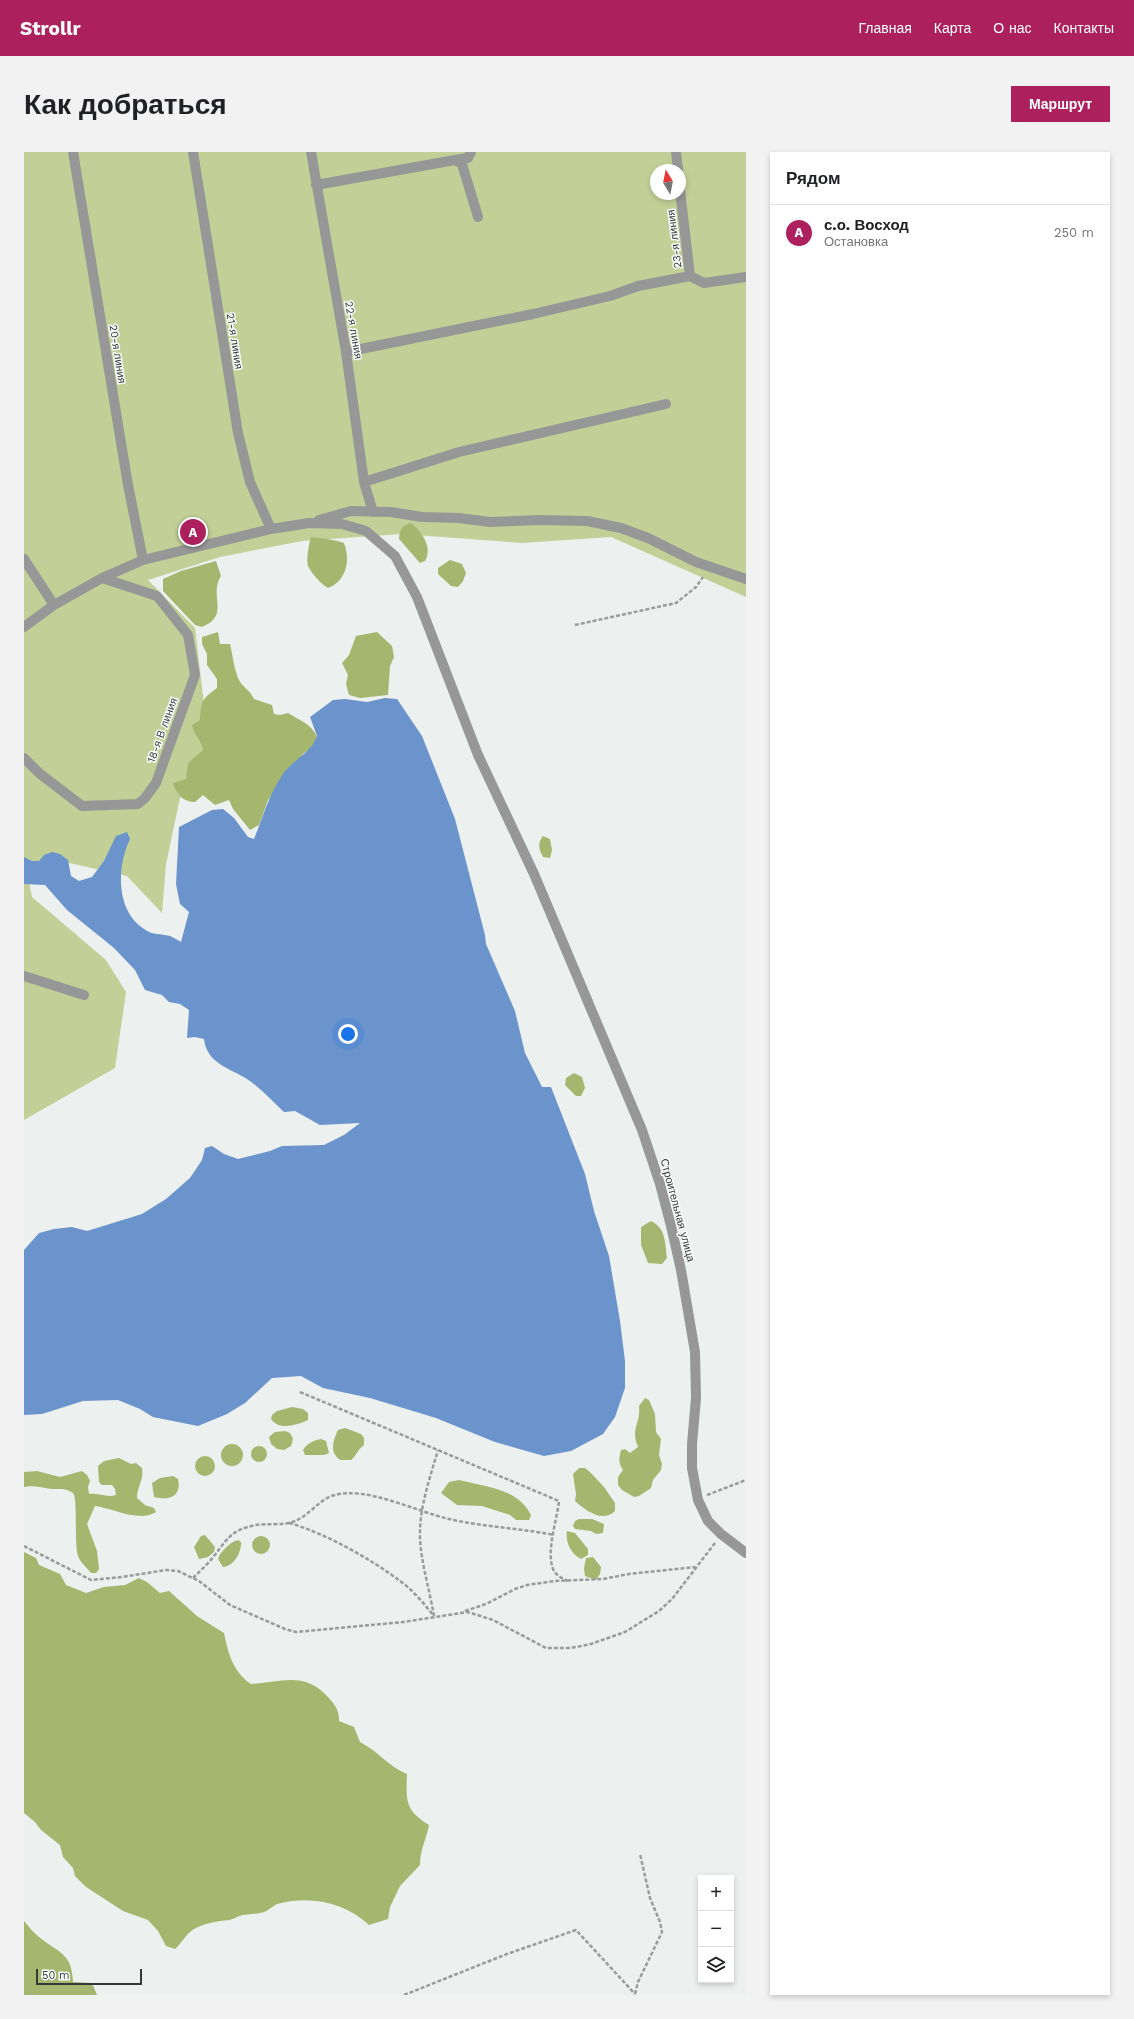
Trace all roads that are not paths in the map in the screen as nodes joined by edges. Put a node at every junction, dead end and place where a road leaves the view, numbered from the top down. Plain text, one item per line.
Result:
1 (73, 152) edge
2 (193, 152) edge
3 (311, 152) edge
4 (471, 152) edge
5 (676, 152) edge
6 (454, 160) junction
7 (677, 164) edge
8 (316, 185) junction
9 (681, 200) edge
10 (478, 217) dead end
11 (690, 276) junction
12 (746, 277) edge
13 (346, 352) junction
14 (666, 404) dead end
15 (364, 482) junction
16 (373, 512) junction
17 (309, 523) junction
18 (271, 529) junction
19 (24, 559) edge
20 (143, 560) junction
21 (102, 578) junction
22 (746, 579) edge
23 (54, 605) junction
24 (24, 628) edge
25 (24, 758) edge
26 (24, 976) edge
27 (84, 995) dead end
28 (746, 1553) edge

1 - 20 street, 20-я линия
2 - 18 street, 21-я линия
3 - 8 street, 22-я линия
4 - 6 street
5 - 7 street
6 - 8 street
6 - 10 street
8 - 13 street, 22-я линия
9 - 11 street, 23-я линия
11 - 12 street, 23-я линия
11 - 13 street
13 - 15 street, 22-я линия
14 - 15 street
15 - 16 street, 22-я линия
16 - 17 street
16 - 22 street
17 - 18 street
17 - 28 street, Строительная улица
18 - 20 street
19 - 23 street
20 - 21 street
21 - 23 street
21 - 25 street, 18-я В линия
23 - 24 street
26 - 27 street

